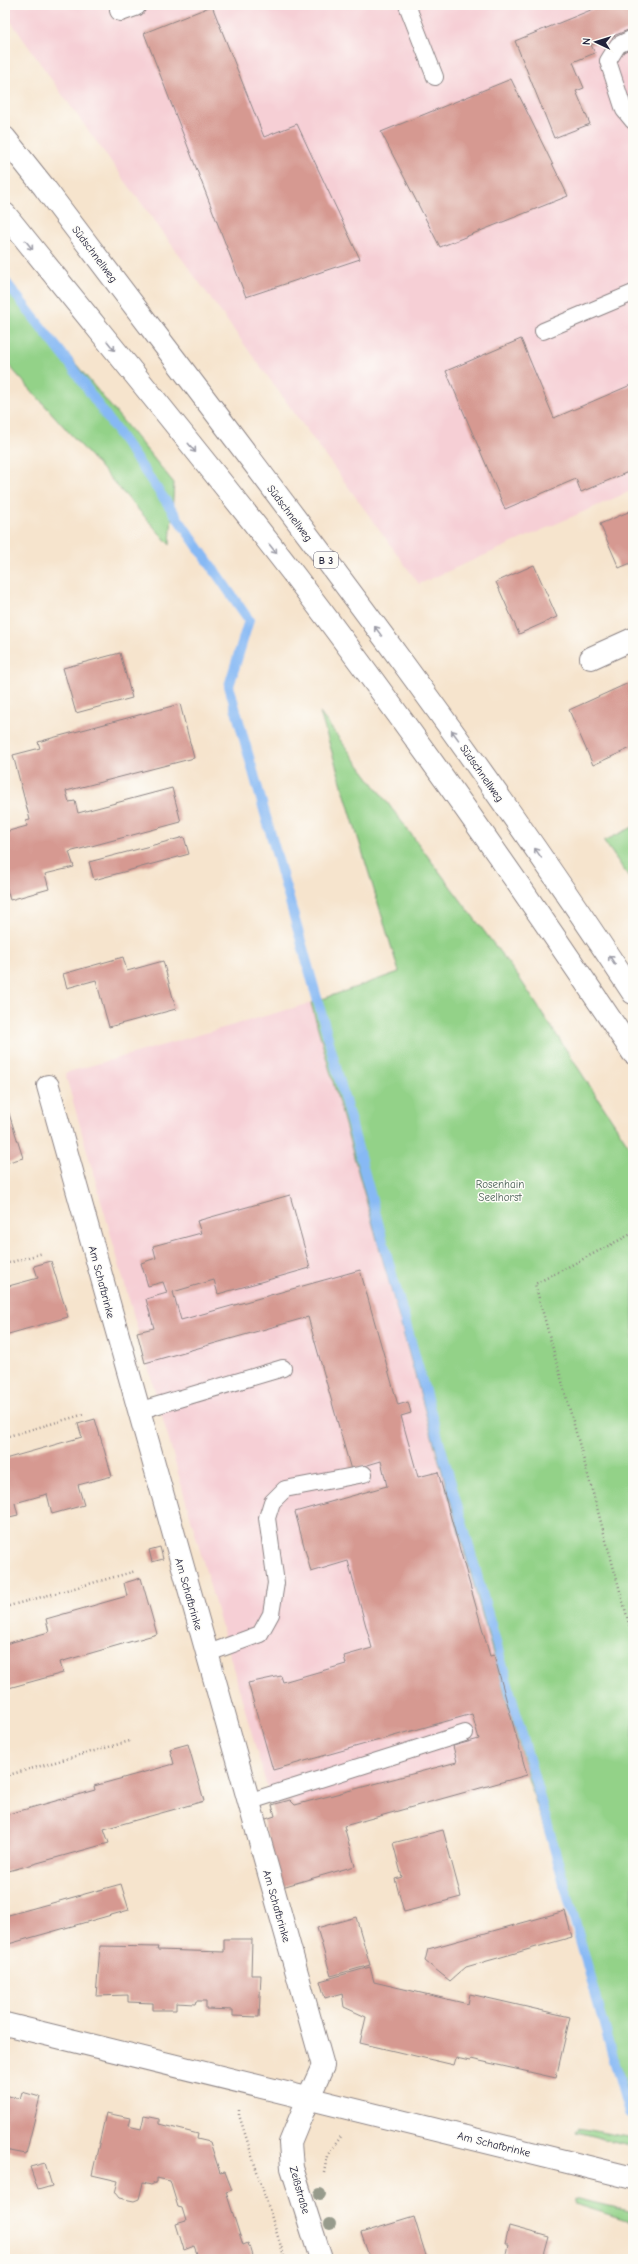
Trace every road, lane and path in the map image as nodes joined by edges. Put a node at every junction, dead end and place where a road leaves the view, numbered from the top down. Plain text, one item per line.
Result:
1 (407, 5) edge
2 (633, 38) edge
3 (434, 77) dead end
4 (633, 121) edge
5 (5, 138) edge
6 (5, 214) edge
7 (633, 293) edge
8 (543, 331) dead end
9 (633, 639) edge
10 (591, 658) dead end
11 (633, 993) edge
12 (633, 1053) edge
13 (48, 1086) dead end
14 (633, 1233) edge
15 (43, 1253) dead end
16 (5, 1264) edge
17 (283, 1368) dead end
18 (138, 1411) junction
19 (84, 1414) dead end
20 (5, 1437) edge
21 (364, 1474) dead end
22 (136, 1571) dead end
23 (5, 1607) edge
24 (633, 1638) edge
25 (206, 1654) junction
26 (465, 1734) dead end
27 (130, 1741) dead end
28 (5, 1776) edge
29 (248, 1802) junction
30 (5, 2024) edge
31 (308, 2099) junction
32 (239, 2105) dead end
33 (345, 2130) dead end
34 (324, 2176) dead end
35 (633, 2178) edge
36 (285, 2259) edge
37 (321, 2259) edge

1 - 3 lane
2 - 4 lane
11 -> 5 main road, Südschnellweg / B 3
6 -> 12 main road
7 - 8 lane
9 - 10 main road
13 - 18 main road, Am Schafbrinke
14 - 24 path
15 - 16 path
17 - 18 lane
18 - 25 main road, Am Schafbrinke
19 - 20 path
21 - 25 lane
22 - 23 path
25 - 29 main road, Am Schafbrinke
26 - 29 lane
27 - 28 path
29 - 31 main road, Am Schafbrinke
30 - 31 main road, Am Schafbrinke
31 - 35 main road, Am Schafbrinke
31 - 37 main road, Zeißstraße
32 - 36 path
33 - 34 path

